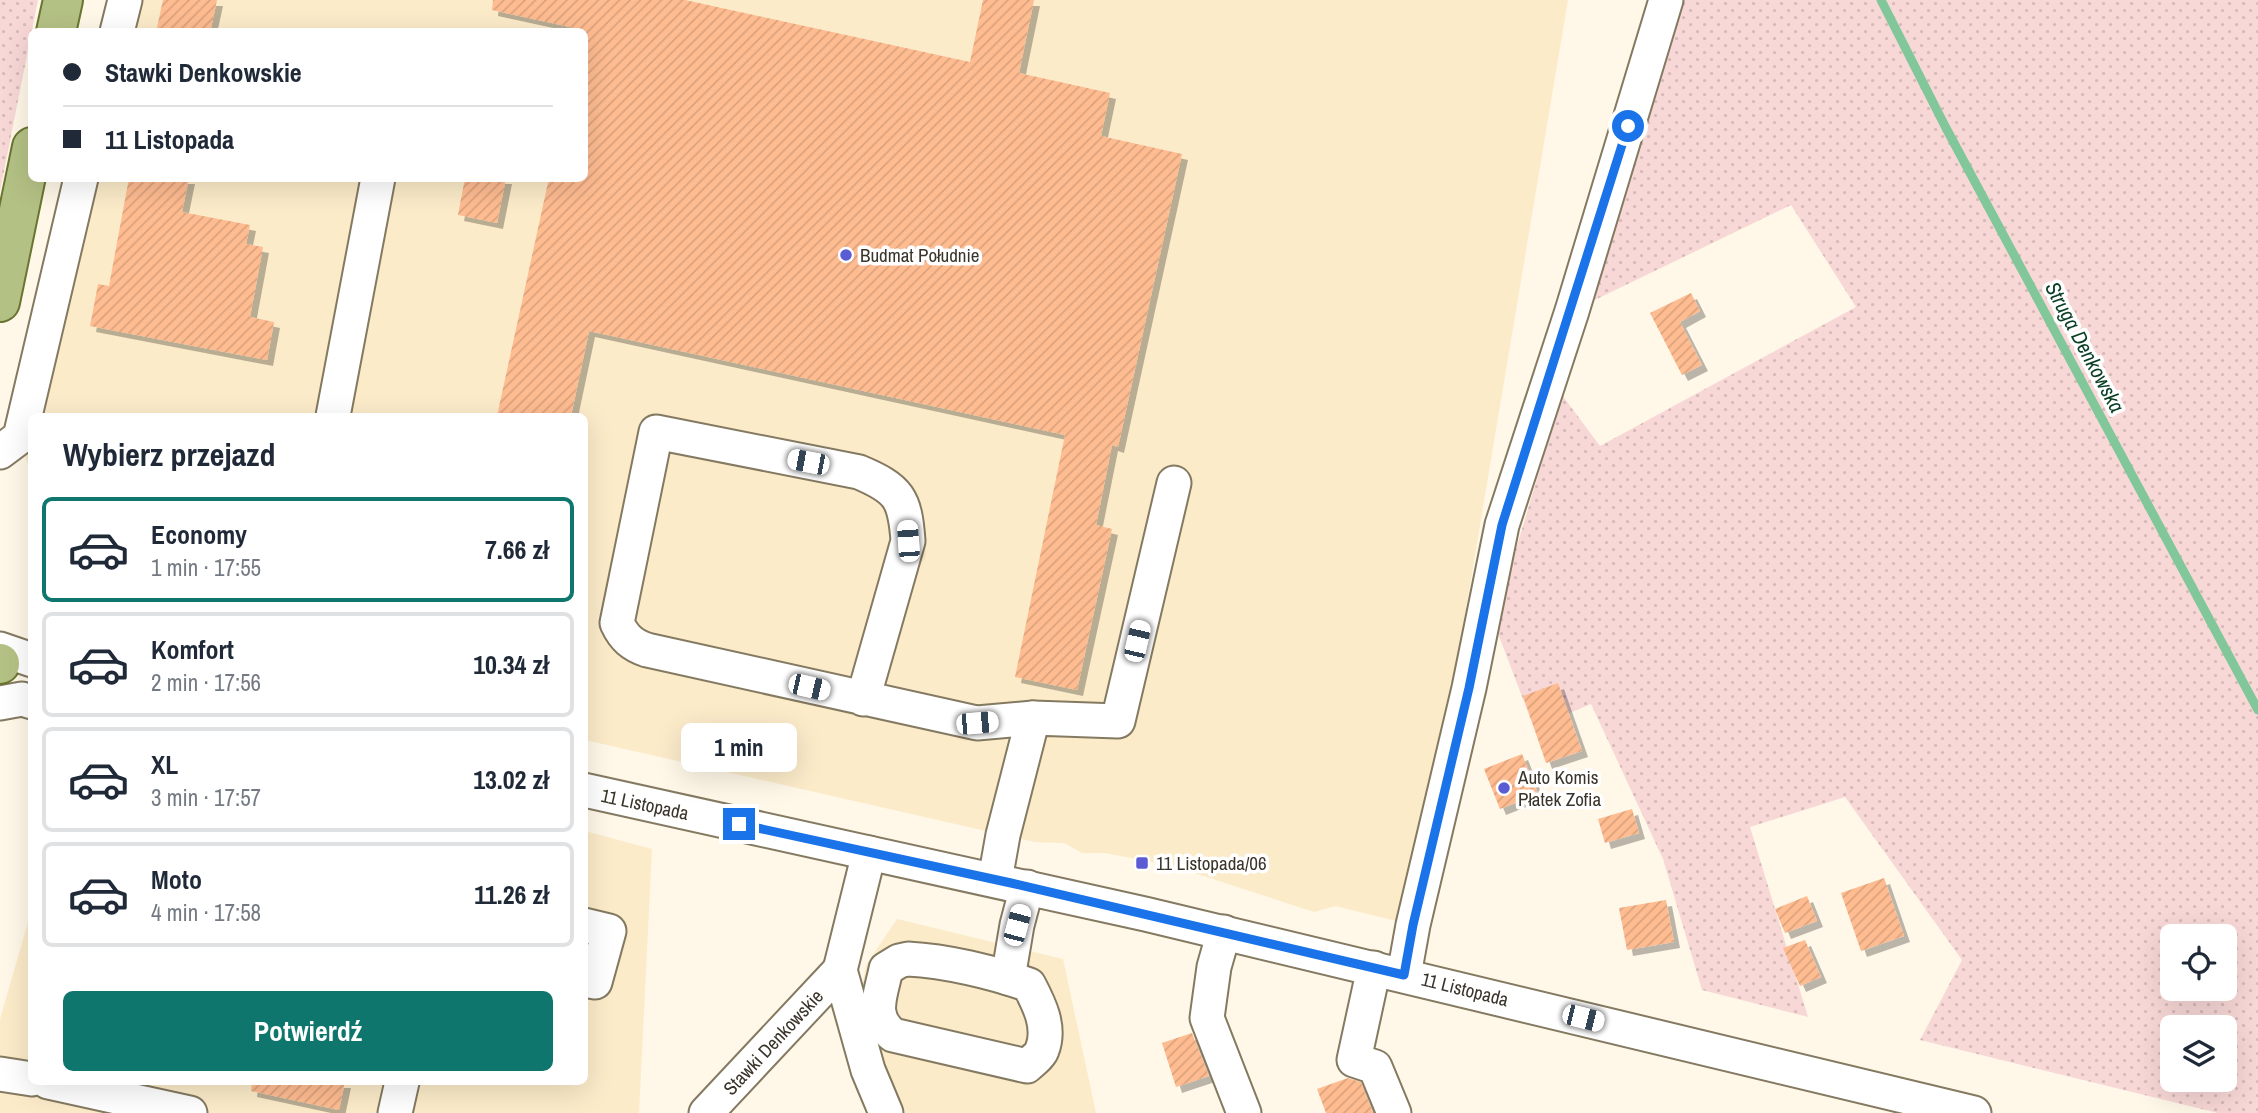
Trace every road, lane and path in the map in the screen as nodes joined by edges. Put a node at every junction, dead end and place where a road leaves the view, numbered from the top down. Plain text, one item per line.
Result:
1 (63, 0) edge
2 (125, 0) edge
3 (1666, 0) edge
4 (58, 28) edge
5 (118, 28) edge
6 (28, 166) edge
7 (80, 182) edge
8 (377, 182) edge
9 (0, 302) edge
10 (334, 413) edge
11 (0, 452) edge
12 (1174, 483) dead end
13 (0, 649) edge
14 (28, 659) edge
15 (863, 699) junction
16 (28, 701) edge
17 (0, 703) edge
18 (1032, 718) junction
19 (588, 791) edge
20 (869, 853) junction
21 (995, 880) junction
22 (1027, 887) junction
23 (588, 926) edge
24 (1224, 932) junction
25 (840, 970) junction
26 (1389, 972) junction
27 (1009, 978) junction
28 (588, 981) edge
29 (0, 1074) edge
30 (28, 1078) edge
31 (61, 1085) edge
32 (401, 1085) edge
33 (190, 1113) edge
34 (395, 1113) edge
35 (706, 1113) edge
36 (886, 1113) edge
37 (1244, 1113) edge
38 (1394, 1113) edge
39 (1974, 1113) edge

1 - 4 main road
2 - 5 street
3 - 26 street
6 - 9 main road
7 - 11 street
8 - 10 street
12 - 18 street
13 - 14 street
15 - 15 street
15 - 18 street
16 - 17 street
18 - 21 street
19 - 20 street, 11 Listopada
20 - 21 street, 11 Listopada
20 - 25 street, Stawki Denkowskie
21 - 22 street, 11 Listopada
22 - 24 street, 11 Listopada
22 - 27 street
23 - 28 street
24 - 26 street, 11 Listopada
24 - 37 street
25 - 35 street, Stawki Denkowskie
25 - 36 street, Stawki Denkowskie
26 - 38 street
26 - 39 street, 11 Listopada
27 - 27 street
29 - 30 street
31 - 33 street
32 - 34 street

